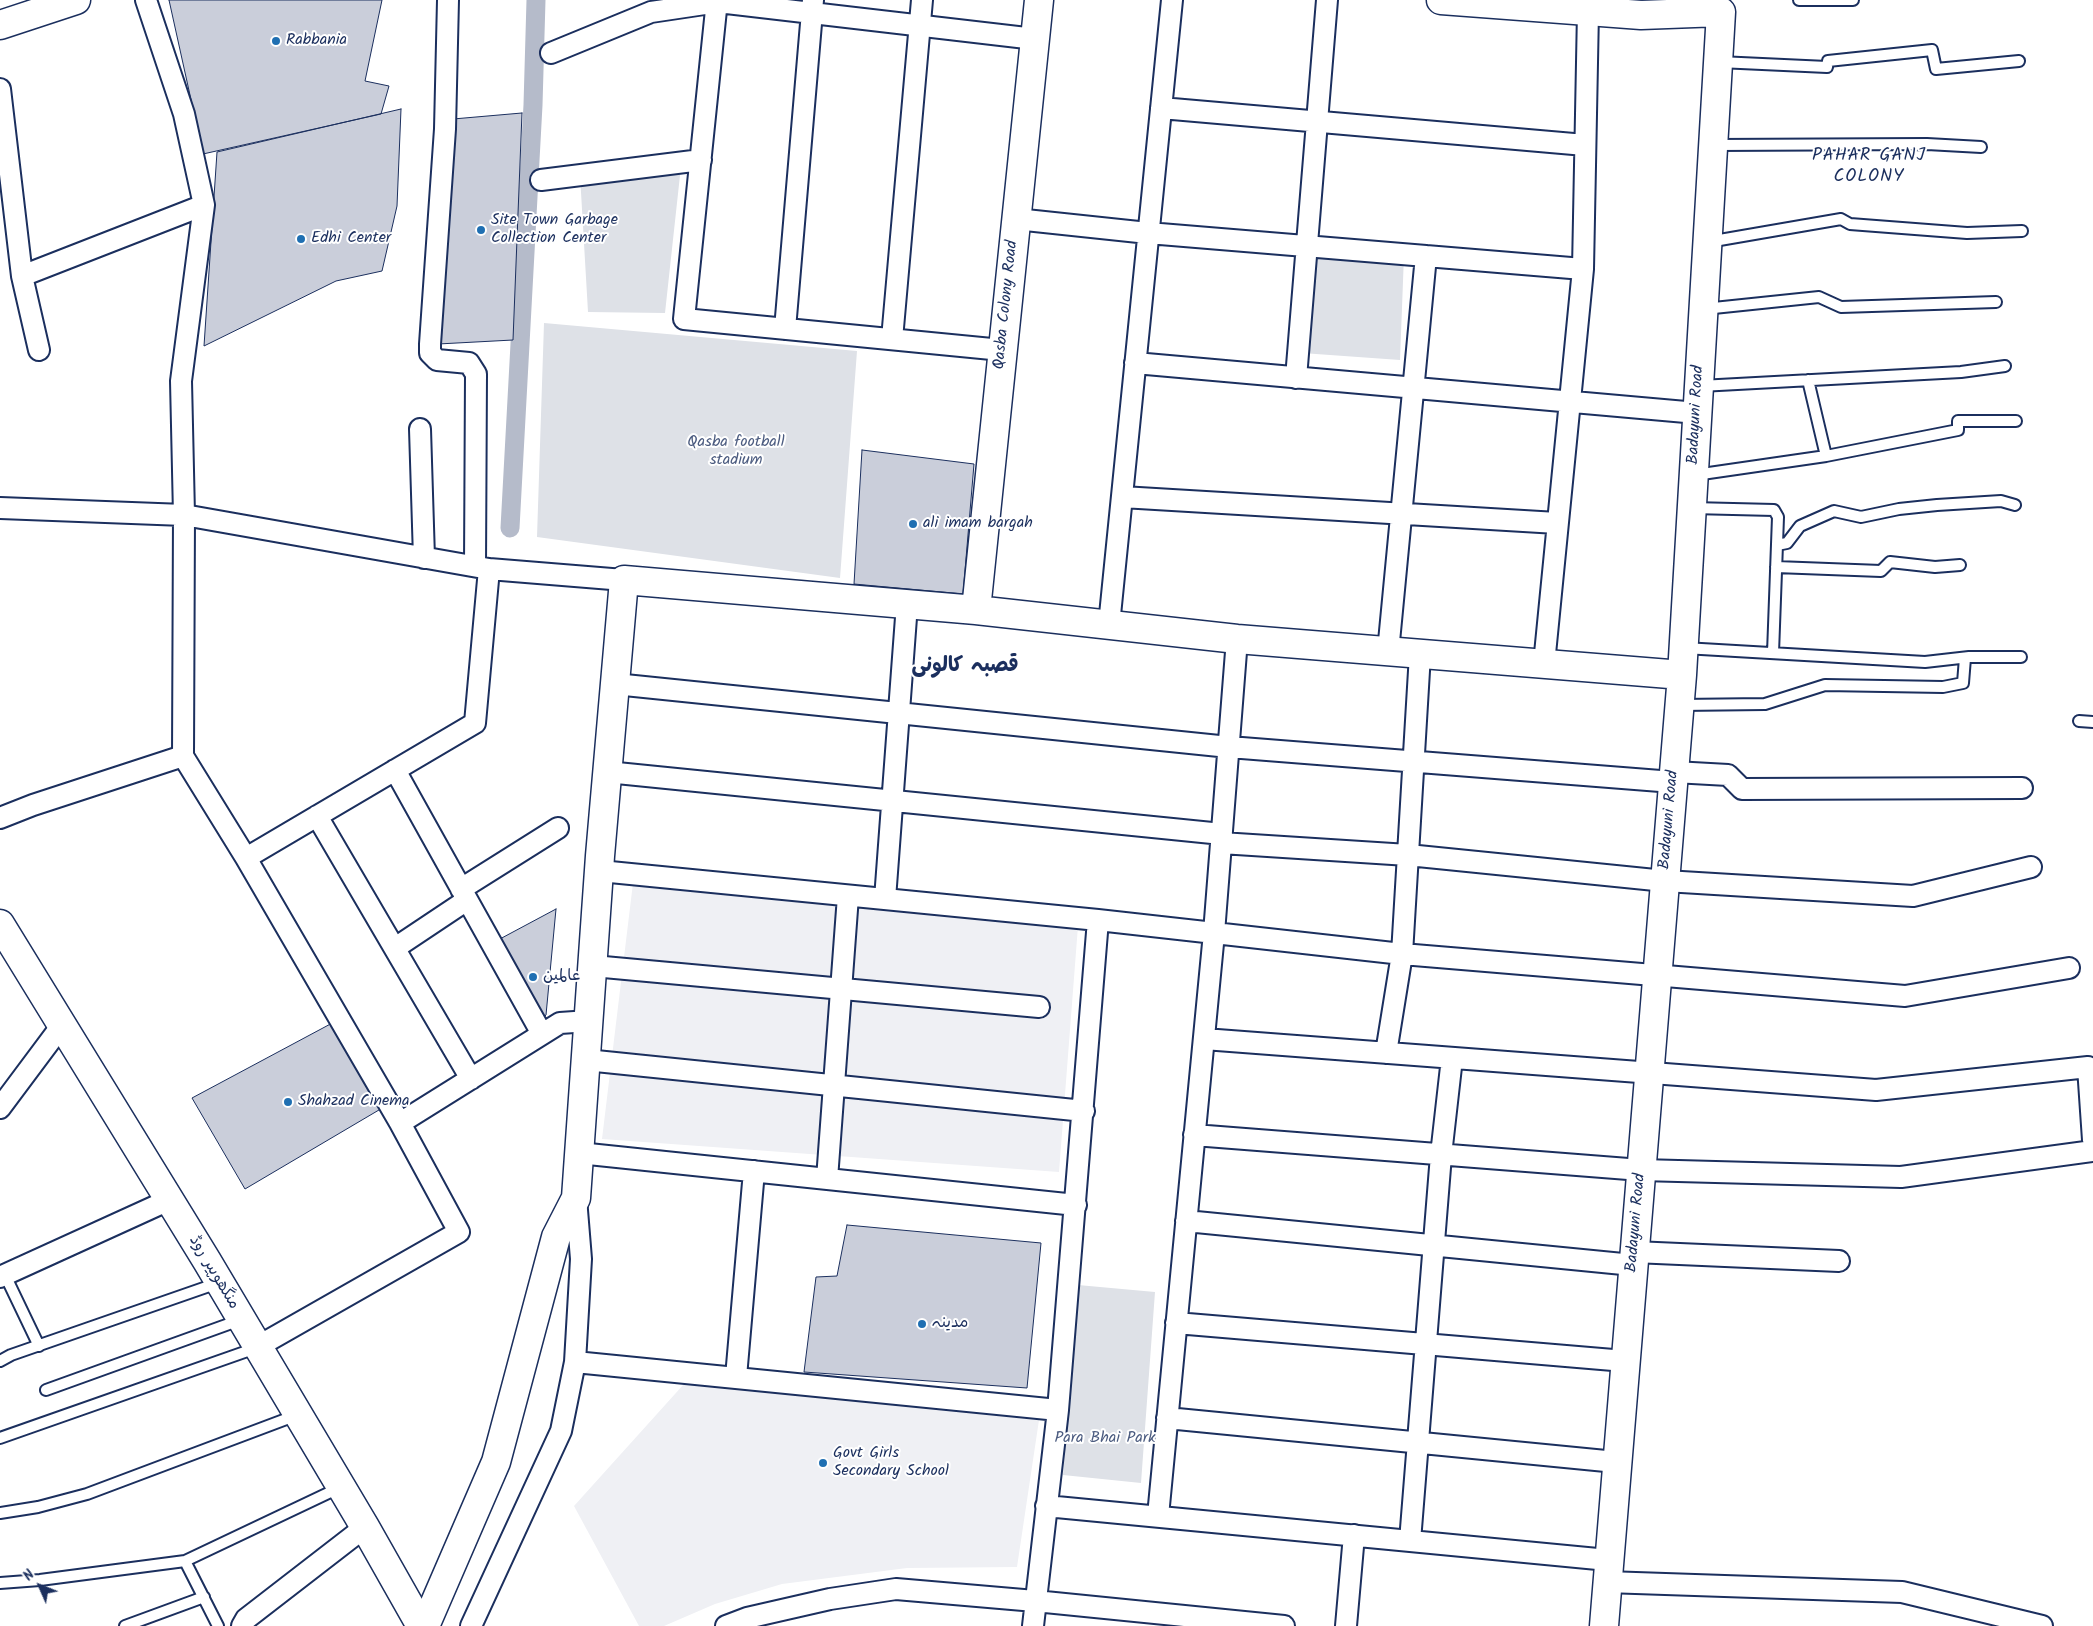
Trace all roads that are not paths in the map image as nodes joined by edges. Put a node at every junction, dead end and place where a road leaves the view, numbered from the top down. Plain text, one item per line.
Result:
1 (76, 0) edge
2 (146, 0) edge
3 (448, 0) edge
4 (922, 0) edge
5 (1040, 0) edge
6 (1172, 0) edge
7 (1327, 0) edge
8 (1441, 0) edge
9 (1799, 0) edge
10 (1853, 0) edge
11 (717, 1) edge
12 (41, 5) edge
13 (649, 6) edge
14 (1712, 6) edge
15 (812, 7) edge
16 (1588, 11) junction
17 (0, 25) edge
18 (920, 26) junction
19 (1035, 39) junction
20 (551, 53) dead end
21 (2019, 61) dead end
22 (1718, 62) junction
23 (0, 89) edge
24 (1161, 108) junction
25 (1316, 122) junction
26 (2, 125) edge
27 (1585, 145) junction
28 (1713, 145) junction
29 (1981, 147) dead end
30 (701, 160) junction
31 (541, 180) dead end
32 (204, 205) junction
33 (1016, 218) junction
34 (2022, 231) dead end
35 (1148, 233) junction
36 (1707, 242) junction
37 (1308, 246) junction
38 (1426, 256) junction
39 (1583, 269) junction
40 (22, 276) junction
41 (1996, 302) dead end
42 (1703, 309) junction
43 (785, 329) junction
44 (892, 339) junction
45 (39, 350) dead end
46 (1002, 350) junction
47 (1135, 363) junction
48 (2005, 366) dead end
49 (1296, 378) junction
50 (1808, 380) junction
51 (1698, 386) junction
52 (1413, 388) junction
53 (1569, 402) junction
54 (1697, 413) junction
55 (2016, 421) dead end
56 (420, 429) dead end
57 (1826, 456) junction
58 (1694, 475) junction
59 (1122, 497) junction
60 (2015, 505) dead end
61 (0, 508) edge
62 (1692, 508) junction
63 (1399, 514) junction
64 (184, 515) junction
65 (1557, 523) junction
66 (1777, 545) junction
67 (424, 558) junction
68 (1960, 565) dead end
69 (1776, 567) junction
70 (482, 568) junction
71 (624, 580) junction
72 (908, 604) junction
73 (976, 610) junction
74 (1109, 625) junction
75 (1237, 639) junction
76 (1683, 648) junction
77 (1388, 652) junction
78 (1773, 653) junction
79 (1420, 654) junction
80 (2021, 657) dead end
81 (1966, 658) junction
82 (1544, 664) junction
83 (1682, 675) junction
84 (615, 684) junction
85 (1679, 705) junction
86 (900, 714) junction
87 (2079, 721) dead end
88 (2093, 722) edge
89 (1229, 747) junction
90 (183, 756) junction
91 (1414, 760) junction
92 (395, 770) junction
93 (608, 772) junction
94 (1674, 777) junction
95 (2022, 788) dead end
96 (894, 801) junction
97 (2, 810) edge
98 (317, 816) junction
99 (558, 828) dead end
100 (1222, 839) junction
101 (1408, 855) junction
102 (246, 858) junction
103 (2032, 867) dead end
104 (600, 872) junction
105 (1665, 880) junction
106 (464, 895) junction
107 (848, 896) junction
108 (886, 899) junction
109 (1098, 920) junction
110 (0, 924) edge
111 (1214, 933) junction
112 (395, 948) junction
113 (1402, 954) junction
114 (593, 966) junction
115 (2069, 968) dead end
116 (1658, 975) junction
117 (841, 989) junction
118 (1039, 1007) dead end
119 (589, 1021) junction
120 (62, 1025) junction
121 (542, 1034) junction
122 (1204, 1039) junction
123 (1386, 1053) junction
124 (1452, 1058) junction
125 (586, 1060) junction
126 (1649, 1073) junction
127 (471, 1078) junction
128 (834, 1085) junction
129 (0, 1108) edge
130 (1084, 1111) junction
131 (400, 1123) junction
132 (1194, 1135) junction
133 (2093, 1140) edge
134 (2093, 1151) edge
135 (580, 1153) junction
136 (1441, 1155) junction
137 (1641, 1170) junction
138 (754, 1171) junction
139 (828, 1179) junction
140 (576, 1198) junction
141 (169, 1200) junction
142 (1076, 1205) junction
143 (1186, 1221) junction
144 (1435, 1245) junction
145 (1634, 1258) junction
146 (1839, 1262) dead end
147 (2, 1276) edge
148 (219, 1282) junction
149 (241, 1319) junction
150 (1176, 1323) junction
151 (1427, 1343) junction
152 (39, 1346) junction
153 (257, 1347) junction
154 (0, 1361) edge
155 (1625, 1361) junction
156 (575, 1362) junction
157 (736, 1377) junction
158 (46, 1390) dead end
159 (1058, 1410) junction
160 (298, 1415) junction
161 (1167, 1418) junction
162 (0, 1438) edge
163 (1419, 1443) junction
164 (1616, 1462) junction
165 (341, 1487) junction
166 (1046, 1506) junction
167 (0, 1513) edge
168 (1158, 1516) junction
169 (365, 1527) junction
170 (1354, 1535) junction
171 (1410, 1540) junction
172 (185, 1561) junction
173 (1607, 1571) junction
174 (0, 1583) edge
175 (204, 1597) junction
176 (1035, 1601) junction
177 (125, 1626) edge
178 (218, 1626) edge
179 (242, 1626) edge
180 (421, 1626) edge
181 (425, 1626) edge
182 (470, 1626) edge
183 (726, 1626) edge
184 (1033, 1626) edge
185 (1284, 1626) edge
186 (1346, 1626) edge
187 (1604, 1626) edge
188 (2042, 1626) edge

1 - 12 street
2 - 32 street
3 - 70 street
4 - 18 street
5 - 19 street, Qasba Colony Road
6 - 24 street
7 - 25 street
8 - 16 street
9 - 10 lane
11 - 13 street
11 - 15 street
11 - 30 street
12 - 17 street
13 - 20 street
14 - 16 street
14 - 22 street, Badayuni Road
15 - 18 street
15 - 43 street
16 - 27 street
18 - 19 street
18 - 44 street
19 - 33 street, Qasba Colony Road
21 - 22 lane
22 - 28 street, Badayuni Road
23 - 26 street
24 - 25 street
24 - 35 street
25 - 27 street
25 - 37 street
26 - 40 street
27 - 39 street
28 - 29 lane
28 - 36 street, Badayuni Road
30 - 31 street
30 - 43 street
32 - 40 street
32 - 64 street
33 - 35 street
33 - 46 street, Qasba Colony Road
34 - 36 lane
35 - 37 street
35 - 47 street
36 - 42 street, Badayuni Road
37 - 38 street
37 - 49 street
38 - 39 street
38 - 52 street
39 - 53 street
40 - 45 street
41 - 42 lane
42 - 51 street, Badayuni Road
43 - 44 street
44 - 46 street
46 - 73 street, Qasba Colony Road
47 - 49 street
47 - 59 street
48 - 50 lane
49 - 52 street
50 - 51 lane
50 - 57 lane
51 - 54 street, Badayuni Road
52 - 53 street
52 - 63 street
53 - 54 street
53 - 65 street
54 - 58 street, Badayuni Road
55 - 57 lane
56 - 67 street
57 - 58 lane
58 - 62 street, Badayuni Road
59 - 63 street
59 - 74 street
60 - 66 lane
61 - 64 street
62 - 66 lane
62 - 76 street, Badayuni Road
63 - 65 street
63 - 77 street
64 - 67 street
64 - 90 street
65 - 82 street
66 - 69 lane
67 - 70 street
68 - 69 lane
69 - 78 lane
70 - 71 street
70 - 92 street
71 - 72 street
71 - 84 street
72 - 73 street
72 - 86 street
73 - 74 street
74 - 75 street
75 - 77 street
75 - 89 street
76 - 78 lane
76 - 83 street, Badayuni Road
77 - 79 street
78 - 81 lane
79 - 82 street
79 - 91 street
80 - 81 lane
81 - 85 lane
82 - 83 street
83 - 85 street, Badayuni Road
84 - 86 street
84 - 93 street
85 - 94 street, Badayuni Road
86 - 89 street
86 - 96 street
87 - 88 lane
89 - 91 street
89 - 100 street
90 - 97 street
90 - 102 street
91 - 94 street
91 - 101 street
92 - 98 street
92 - 106 street
93 - 96 street
93 - 104 street
94 - 95 street
94 - 105 street, Badayuni Road
96 - 100 street
96 - 108 street
98 - 102 street
98 - 112 street
99 - 106 street
100 - 101 street
100 - 111 street
101 - 105 street
101 - 113 street
102 - 131 street
103 - 105 street
104 - 107 street
104 - 114 street
105 - 116 street, Badayuni Road
106 - 112 street
106 - 121 street
107 - 108 street
107 - 117 street
108 - 109 street
109 - 111 street
109 - 130 street
110 - 120 street, منگھوپیر روڈ
111 - 113 street
111 - 122 street
112 - 127 street
113 - 116 street
113 - 123 street
114 - 117 street
114 - 119 street
115 - 116 street
116 - 126 street, Badayuni Road
117 - 118 street
117 - 128 street
119 - 121 street
119 - 125 street
120 - 129 street
120 - 141 street, منگھوپیر روڈ
121 - 127 street
122 - 123 street
122 - 132 street
123 - 124 street
124 - 126 street
124 - 136 street
125 - 128 street
125 - 135 street
126 - 133 street
126 - 137 street, Badayuni Road
127 - 131 street
128 - 130 street
128 - 139 street
130 - 142 street
131 - 153 street
132 - 136 street
132 - 143 street
134 - 137 street
135 - 138 street
135 - 140 street
136 - 137 street
136 - 144 street
137 - 145 street, Badayuni Road
138 - 139 street
138 - 157 street
139 - 142 street
140 - 156 street
140 - 181 street
141 - 147 street
141 - 148 street, منگھوپیر روڈ
142 - 159 street
143 - 144 street
143 - 150 street
144 - 145 street
144 - 151 street
145 - 146 street
145 - 155 street, Badayuni Road
147 - 152 lane
148 - 149 street, منگھوپیر روڈ
148 - 152 lane
149 - 153 street, منگھوپیر روڈ
149 - 158 lane
150 - 151 street
150 - 161 street
151 - 155 street
151 - 163 street
152 - 154 lane
153 - 160 street, منگھوپیر روڈ
153 - 162 lane
155 - 164 street, Badayuni Road
156 - 157 street
156 - 182 street
157 - 159 street
159 - 166 street
160 - 165 street, منگھوپیر روڈ
160 - 167 lane
161 - 163 street
161 - 168 street
163 - 164 street
163 - 171 street
164 - 173 street, Badayuni Road
165 - 169 street, منگھوپیر روڈ
165 - 172 lane
166 - 168 street
166 - 176 street
168 - 170 street
169 - 179 street
169 - 180 street, منگھوپیر روڈ
170 - 171 street
170 - 186 street
171 - 173 street
172 - 174 lane
172 - 175 lane
173 - 187 street, Badayuni Road
173 - 188 street
175 - 177 lane
175 - 178 lane
176 - 183 street
176 - 184 street
176 - 185 street

